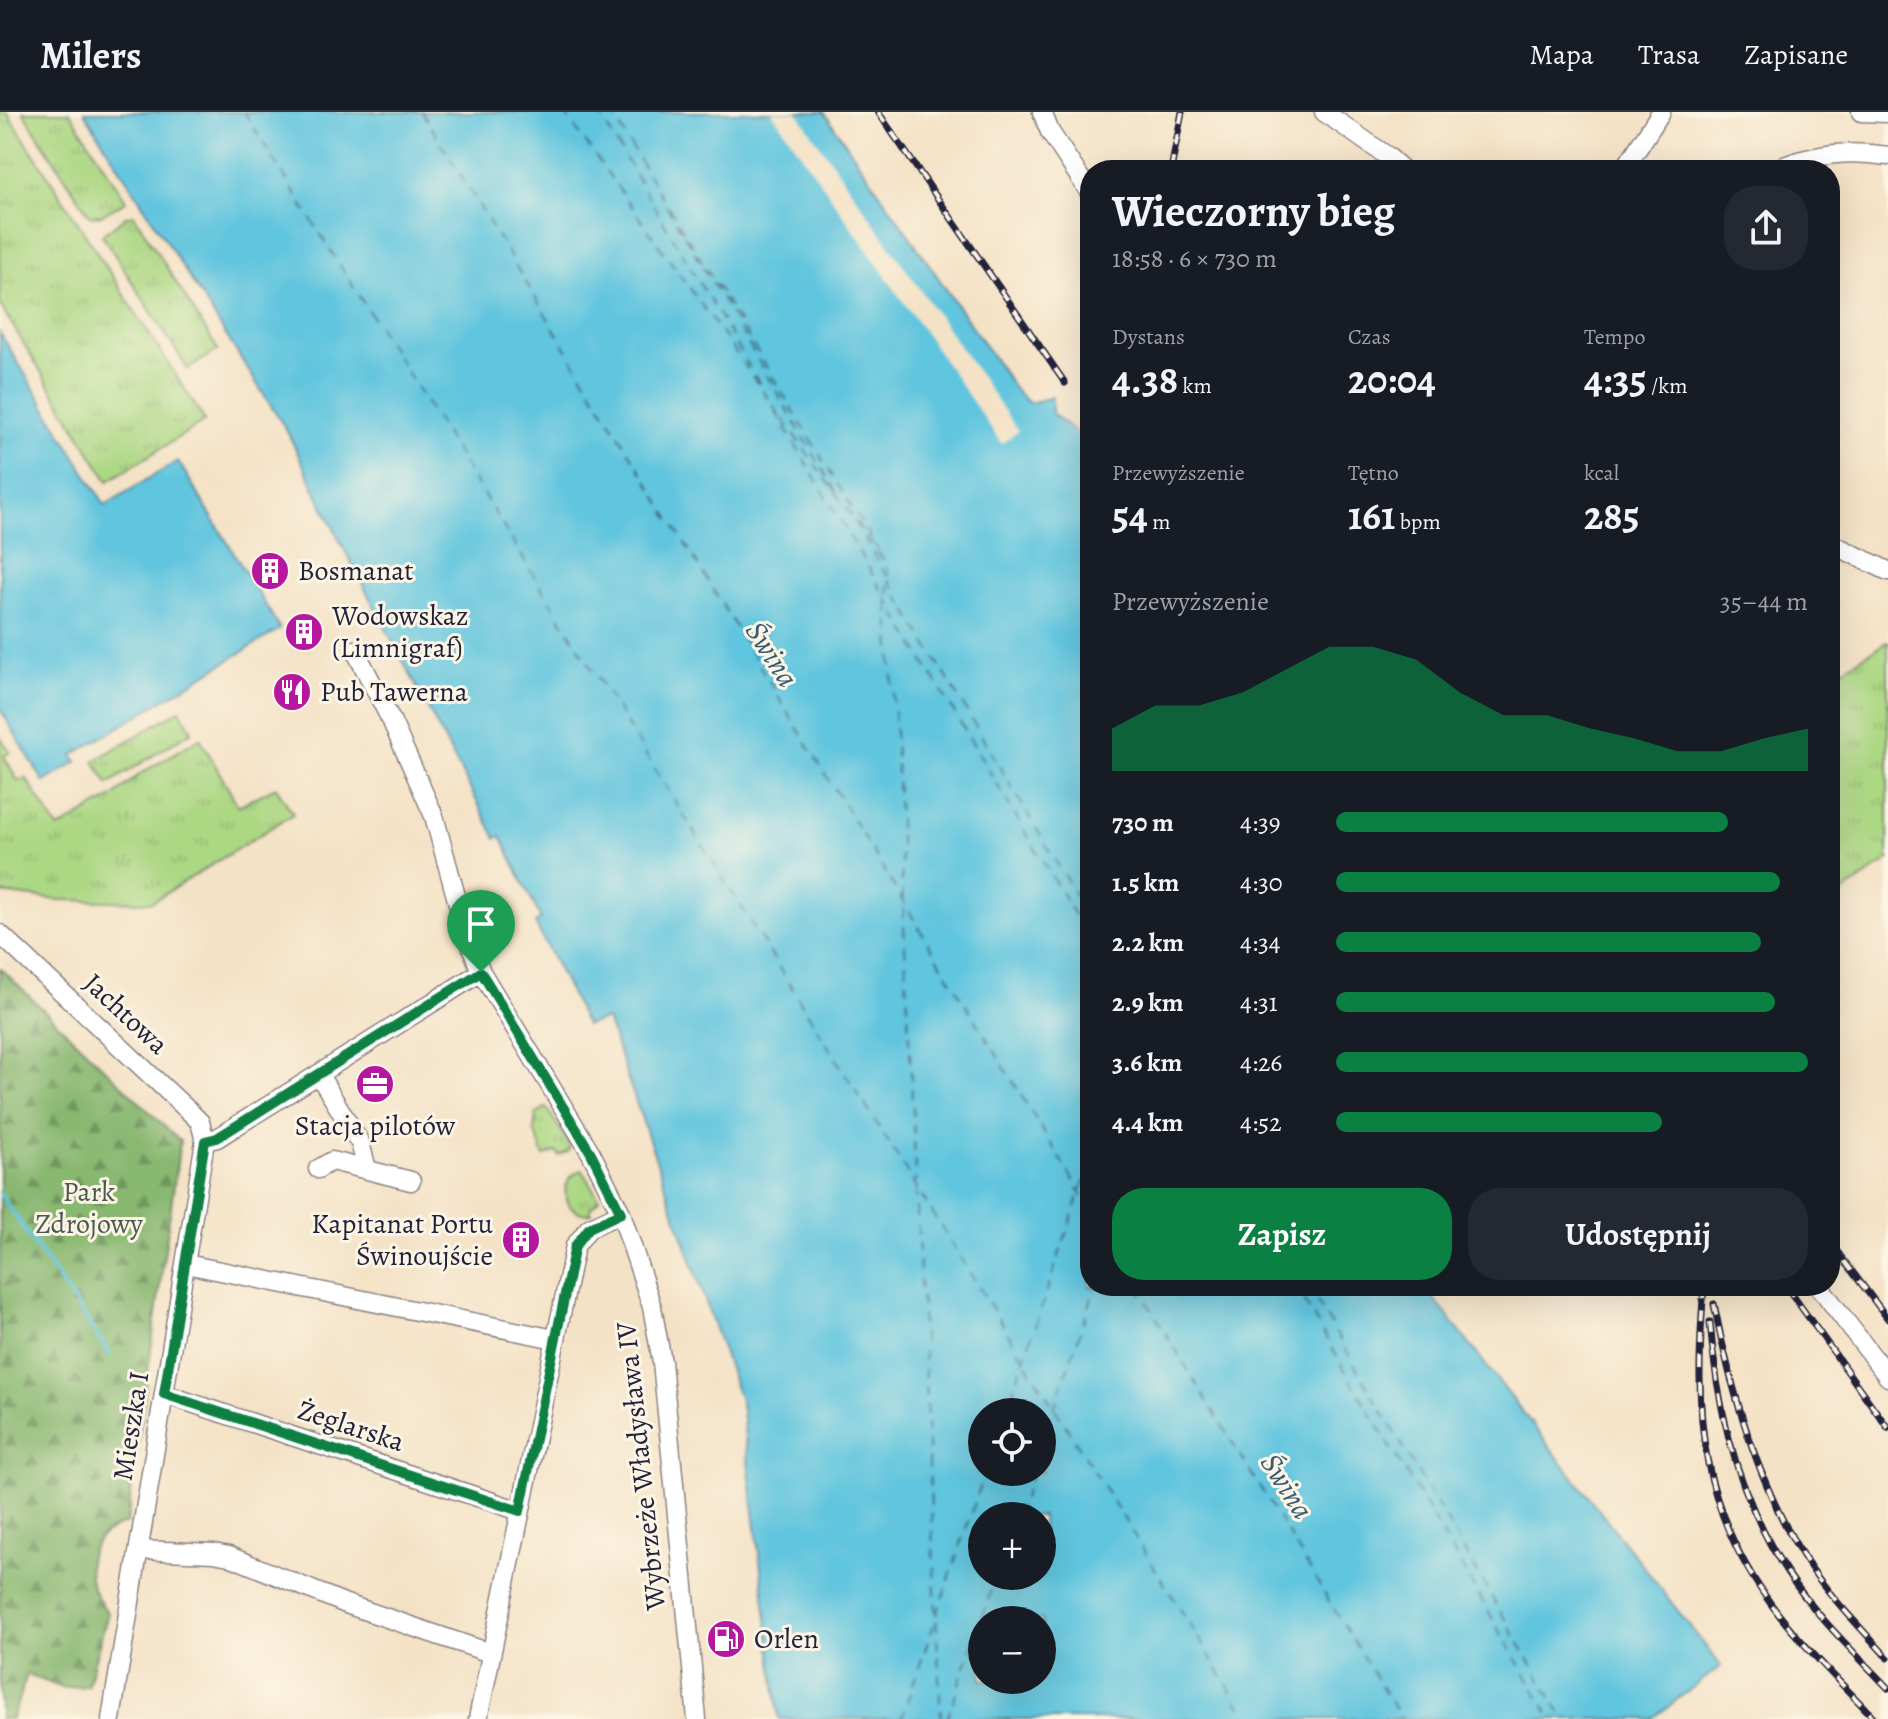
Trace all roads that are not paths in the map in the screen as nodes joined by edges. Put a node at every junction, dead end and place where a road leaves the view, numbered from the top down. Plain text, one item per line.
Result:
1 (1042, 112) edge
2 (1324, 112) edge
3 (1661, 112) edge
4 (1861, 112) edge
5 (1888, 113) edge
6 (1888, 156) edge
7 (1392, 160) edge
8 (1632, 160) edge
9 (1800, 160) edge
10 (1080, 178) edge
11 (1840, 548) edge
12 (1888, 571) edge
13 (355, 650) dead end
14 (0, 934) edge
15 (481, 972) junction
16 (319, 1075) junction
17 (205, 1141) junction
18 (318, 1169) dead end
19 (367, 1169) junction
20 (411, 1181) dead end
21 (621, 1213) junction
22 (186, 1264) junction
23 (1827, 1296) edge
24 (555, 1339) junction
25 (1888, 1377) edge
26 (164, 1394) junction
27 (520, 1511) junction
28 (139, 1550) junction
29 (490, 1653) junction
30 (111, 1719) edge
31 (478, 1719) edge
32 (697, 1719) edge

1 - 10 street
2 - 7 street
3 - 8 street
4 - 5 street
6 - 9 street
11 - 12 street
13 - 15 street, Wybrzeże Władysława IV
14 - 17 street, Jachtowa
15 - 16 street
15 - 21 street, Wybrzeże Władysława IV
16 - 17 street
16 - 19 street
17 - 22 street, Mieszka I
18 - 19 street
19 - 20 street
21 - 24 street
21 - 32 street, Wybrzeże Władysława IV
22 - 24 street
22 - 26 street, Mieszka I
23 - 25 street
24 - 27 street
26 - 27 street, Żeglarska
26 - 28 street, Mieszka I
27 - 29 street
28 - 29 street
28 - 30 street, Mieszka I
29 - 31 street

